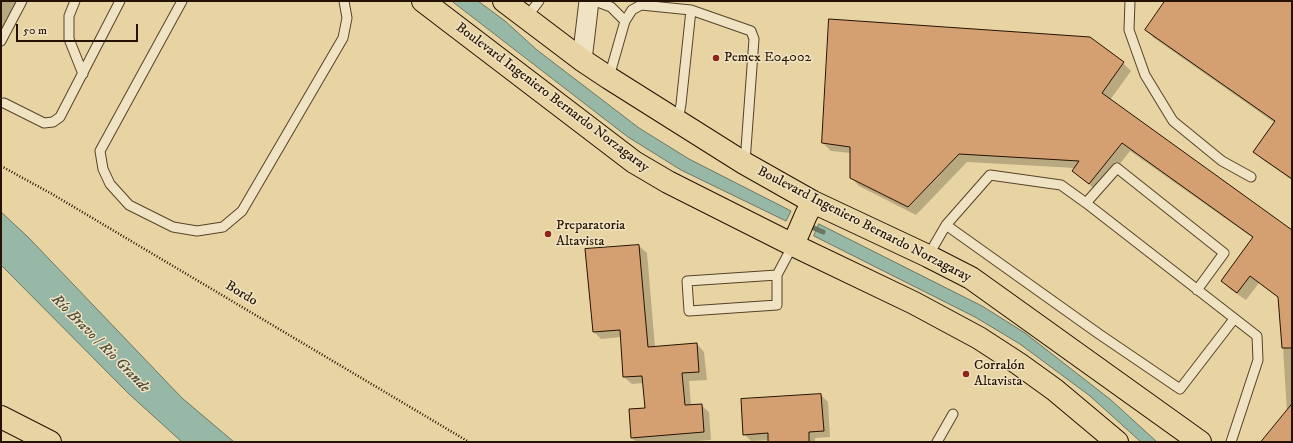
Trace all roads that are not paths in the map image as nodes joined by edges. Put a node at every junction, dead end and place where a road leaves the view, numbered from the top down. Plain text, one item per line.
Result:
1 (22, 1) edge
2 (75, 1) edge
3 (120, 1) edge
4 (182, 1) edge
5 (344, 1) edge
6 (423, 1) edge
7 (504, 1) edge
8 (589, 1) edge
9 (595, 1) edge
10 (1130, 1) edge
11 (533, 10) edge
12 (691, 10) junction
13 (625, 21) junction
14 (1, 41) edge
15 (582, 60) junction
16 (83, 74) junction
17 (609, 78) junction
18 (4, 102) dead end
19 (678, 121) junction
20 (744, 163) junction
21 (1251, 177) dead end
22 (1086, 203) junction
23 (802, 224) junction
24 (946, 225) junction
25 (928, 256) junction
26 (777, 275) junction
27 (1197, 290) junction
28 (1234, 319) junction
29 (953, 414) dead end
30 (1, 417) edge
31 (50, 442) edge
32 (937, 442) edge
33 (1117, 442) edge
34 (1200, 442) edge
35 (1231, 442) edge

1 - 14 lane
2 - 16 lane
3 - 16 lane
4 - 5 lane
6 - 23 highway, Boulevard Ingeniero Bernardo Norzagaray
7 - 11 highway, Boulevard Ingeniero Bernardo Norzagaray
8 - 15 street
9 - 13 lane
10 - 21 lane
11 - 15 highway, Boulevard Ingeniero Bernardo Norzagaray
12 - 13 lane
12 - 19 lane
12 - 20 lane
13 - 17 lane
15 - 17 highway, Boulevard Ingeniero Bernardo Norzagaray
16 - 18 lane
17 - 19 highway, Boulevard Ingeniero Bernardo Norzagaray
19 - 20 highway, Boulevard Ingeniero Bernardo Norzagaray
20 - 23 highway, Boulevard Ingeniero Bernardo Norzagaray
22 - 24 lane
22 - 27 lane
22 - 27 lane
23 - 25 highway, Boulevard Ingeniero Bernardo Norzagaray
23 - 26 lane
23 - 33 highway, Boulevard Ingeniero Bernardo Norzagaray
24 - 25 lane
24 - 28 lane
25 - 34 highway, Boulevard Ingeniero Bernardo Norzagaray
26 - 26 lane
27 - 28 lane
28 - 35 lane
29 - 32 lane
30 - 31 highway

